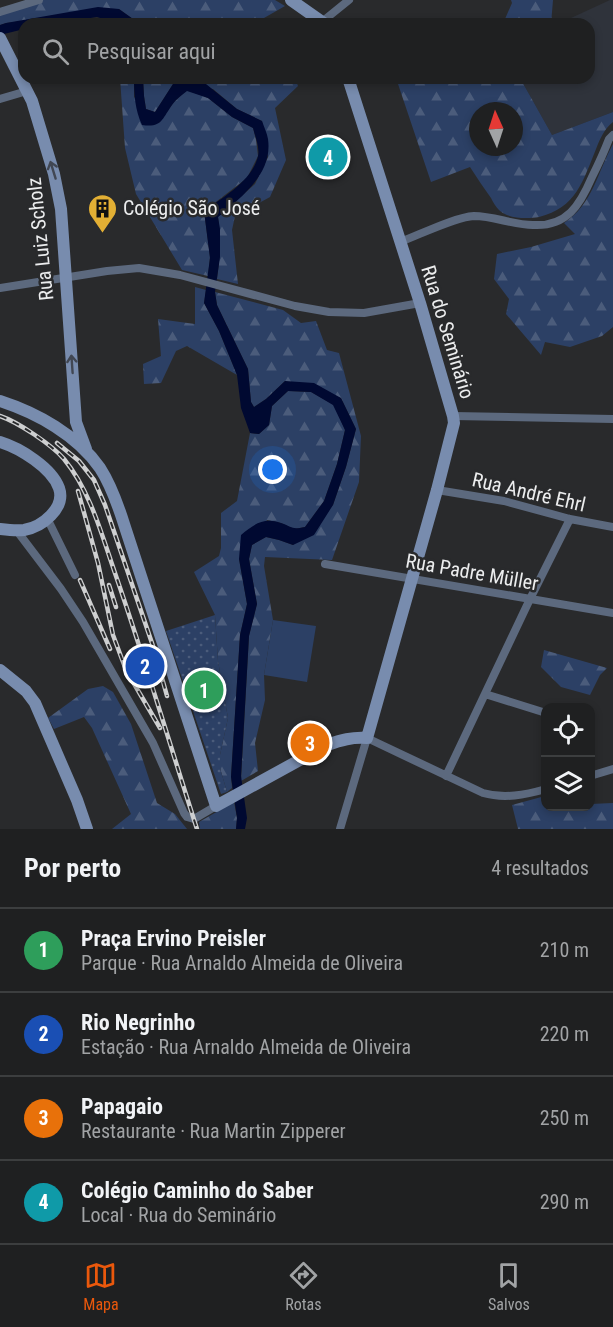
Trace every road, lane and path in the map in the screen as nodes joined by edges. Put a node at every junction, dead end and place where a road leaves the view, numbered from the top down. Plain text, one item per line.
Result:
1 (39, 0) edge
2 (291, 0) edge
3 (349, 0) edge
4 (0, 12) edge
5 (317, 18) edge
6 (329, 18) edge
7 (1, 41) edge
8 (18, 74) edge
9 (23, 84) edge
10 (350, 84) edge
11 (27, 91) junction
12 (0, 99) edge
13 (613, 135) edge
14 (400, 242) junction
15 (66, 278) junction
16 (0, 288) edge
17 (420, 303) junction
18 (0, 401) edge
19 (453, 416) junction
20 (613, 418) edge
21 (76, 422) junction
22 (61, 430) junction
23 (0, 442) edge
24 (88, 453) junction
25 (437, 490) junction
26 (48, 518) junction
27 (570, 519) junction
28 (613, 527) edge
29 (0, 529) edge
30 (17, 531) junction
31 (325, 564) dead end
32 (75, 574) dead end
33 (412, 579) junction
34 (530, 599) junction
35 (613, 613) edge
36 (0, 670) edge
37 (485, 694) junction
38 (541, 711) edge
39 (367, 738) junction
40 (613, 769) edge
41 (595, 775) edge
42 (446, 776) junction
43 (541, 790) edge
44 (216, 806) junction
45 (87, 829) edge
46 (340, 829) edge

1 - 4 street
2 - 5 street
3 - 6 street
7 - 8 street, Rua Luiz Scholz
9 - 11 street, Rua Luiz Scholz
10 - 14 street, Rua do Seminário
11 - 12 street
15 -> 11 street, Rua Luiz Scholz
13 - 14 street
14 - 17 street, Rua do Seminário
15 - 16 street
15 - 17 street
21 -> 15 street, Rua Luiz Scholz
17 - 19 street, Rua do Seminário
18 - 22 street
19 - 20 street
19 - 25 street, Rua do Seminário
21 - 22 street
21 - 24 street, Rua Luiz Scholz
22 - 24 street
23 - 26 street
24 - 44 street
25 - 27 street, Rua André Ehrl
25 - 33 street, Rua do Seminário
26 - 30 street
26 - 32 street
27 - 28 street, Rua André Ehrl
27 - 34 street
29 - 30 street
30 - 44 street
31 - 33 street, Rua Padre Müller
33 - 34 street, Rua Padre Müller
33 - 39 street, Rua do Seminário
34 - 35 street, Rua Padre Müller
34 - 37 street
36 - 45 street
37 - 38 street
37 - 42 street
39 - 42 street
39 - 44 street
39 - 46 street
40 - 41 street
42 - 43 street

